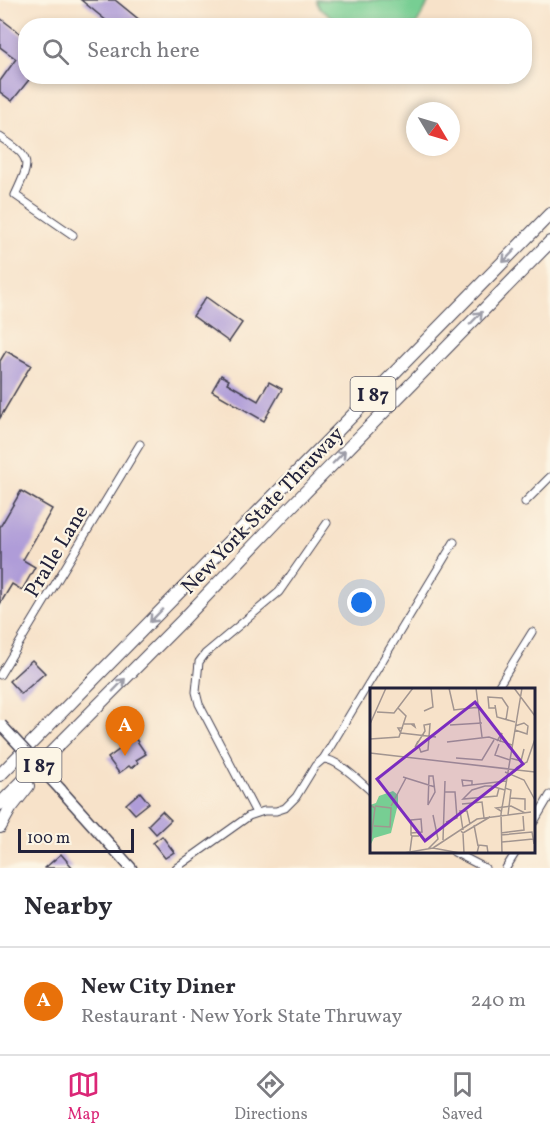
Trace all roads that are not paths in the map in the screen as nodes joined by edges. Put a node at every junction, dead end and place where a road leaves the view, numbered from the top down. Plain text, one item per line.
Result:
1 (0, 137) edge
2 (550, 214) edge
3 (73, 235) dead end
4 (550, 242) edge
5 (140, 444) dead end
6 (550, 477) edge
7 (525, 502) dead end
8 (327, 523) dead end
9 (454, 542) dead end
10 (532, 633) dead end
11 (0, 675) edge
12 (497, 688) edge
13 (69, 705) junction
14 (0, 725) edge
15 (78, 727) junction
16 (323, 759) junction
17 (0, 762) edge
18 (0, 775) edge
19 (370, 790) edge
20 (550, 795) edge
21 (0, 804) edge
22 (256, 813) junction
23 (535, 820) edge
24 (0, 827) edge
25 (456, 853) edge
26 (515, 853) edge
27 (131, 868) edge
28 (176, 868) edge
29 (485, 868) edge
30 (506, 868) edge

1 - 3 street
2 -> 13 highway, New York State Thruway / I 87
15 -> 4 highway, New York State Thruway / I 87
5 - 11 street, Pralle Lane
6 - 7 street
8 - 22 street
9 - 16 street
10 - 12 street
13 - 17 highway
13 - 18 highway, New York State Thruway / I 87
14 - 27 main road, bridge
15 - 21 highway, New York State Thruway / I 87
15 - 24 highway
16 - 19 street
16 - 22 street
20 - 23 street
22 - 28 street
25 - 29 street
26 - 30 street

